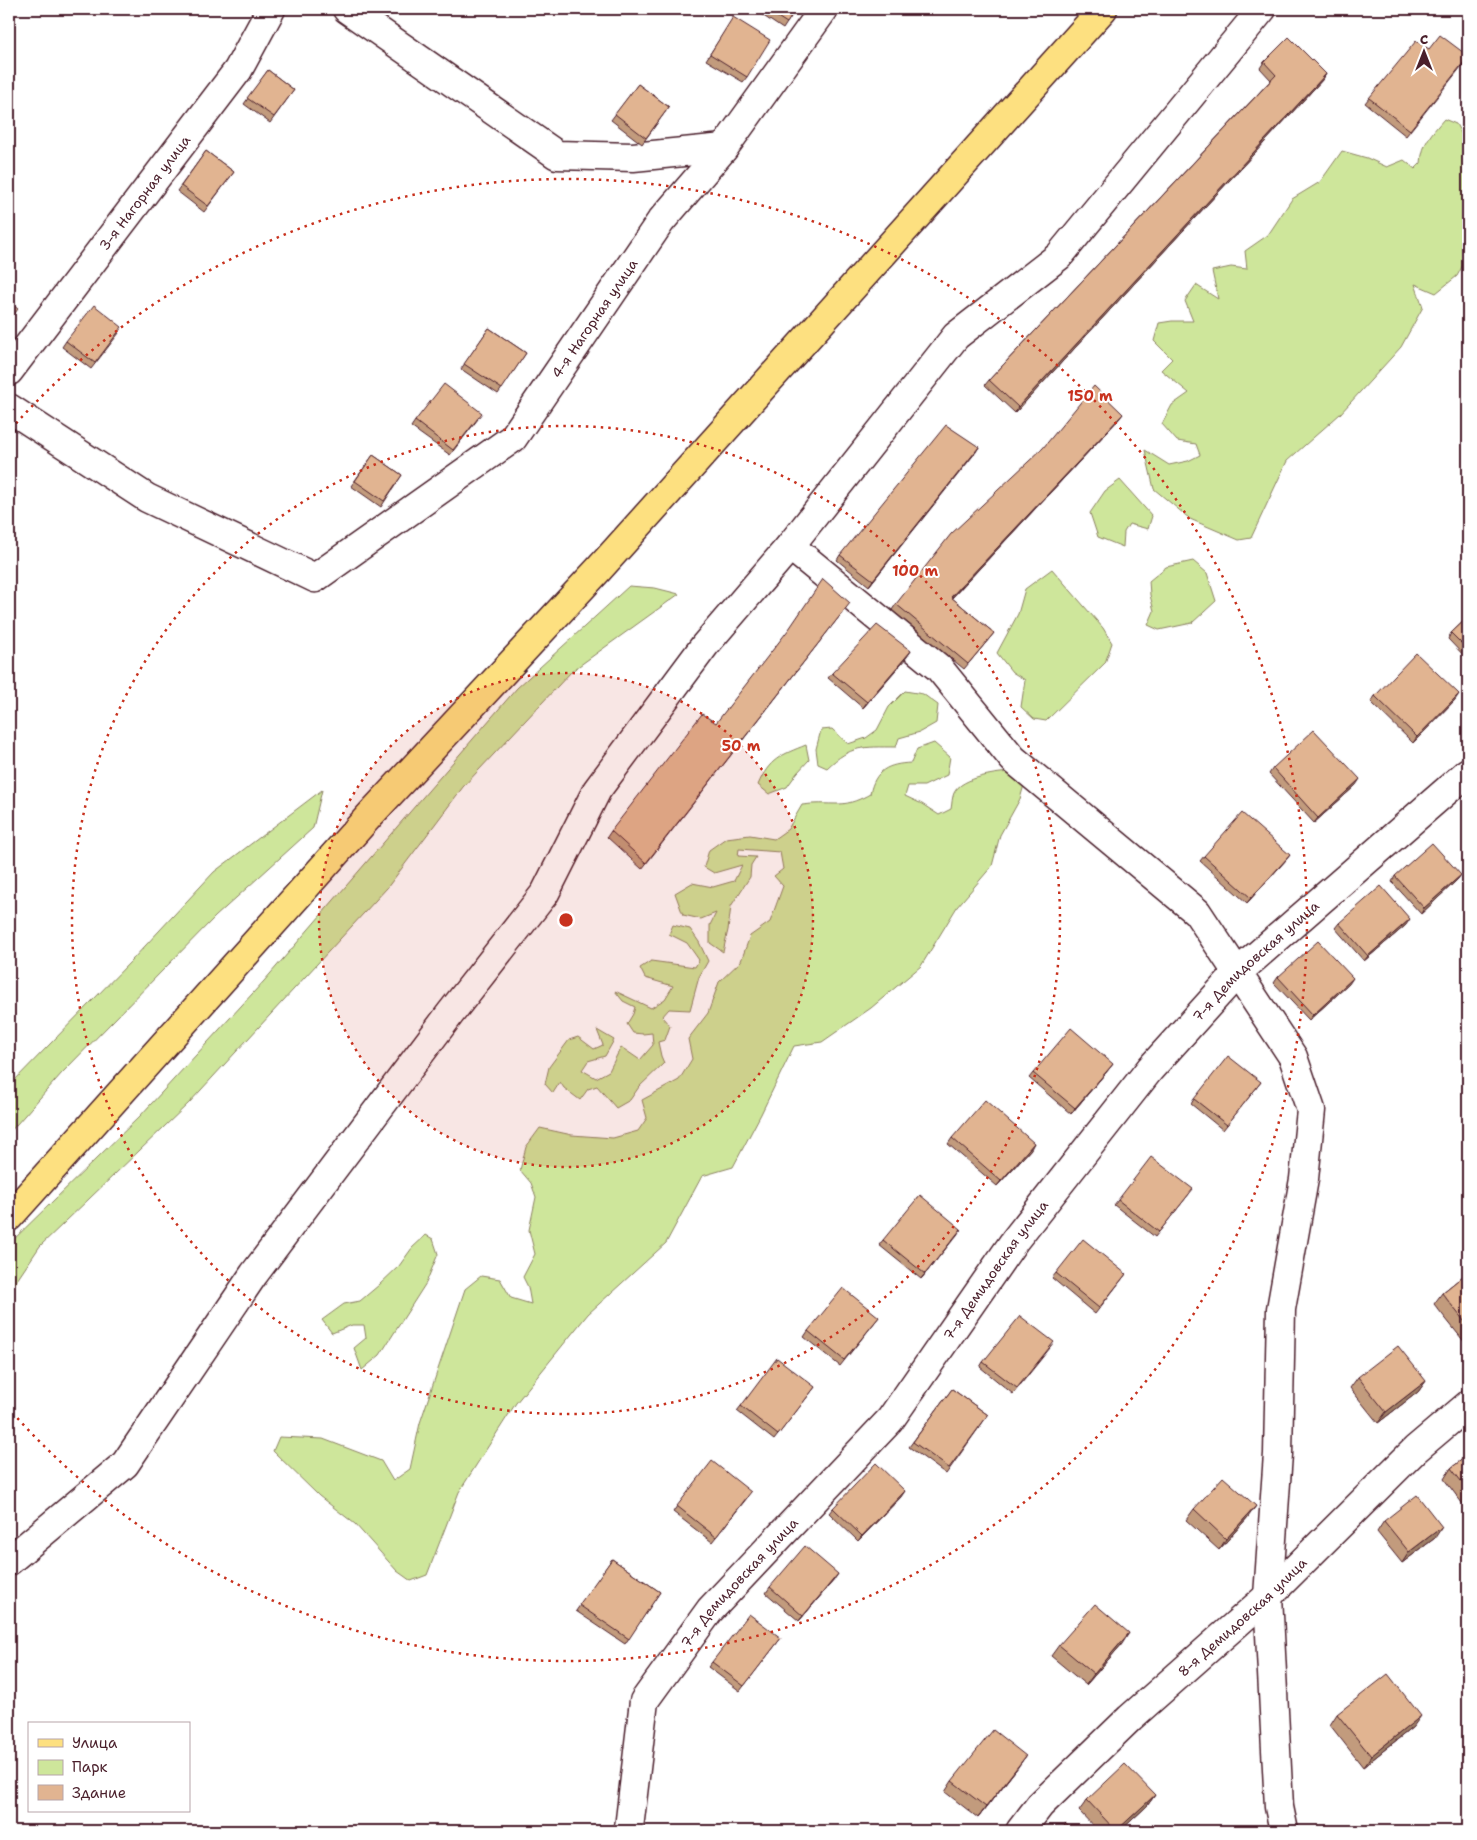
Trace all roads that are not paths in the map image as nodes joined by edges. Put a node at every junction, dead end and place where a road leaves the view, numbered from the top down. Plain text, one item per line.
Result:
1 (271, 9) edge
2 (347, 9) edge
3 (824, 9) edge
4 (1103, 9) edge
5 (1262, 9) edge
6 (724, 148) junction
7 (9, 371) edge
8 (9, 408) edge
9 (790, 546) junction
10 (1468, 772) edge
11 (1237, 973) junction
12 (9, 1217) edge
13 (1468, 1405) edge
14 (9, 1561) edge
15 (1268, 1596) junction
16 (627, 1831) edge
17 (1020, 1831) edge
18 (1284, 1831) edge

1 - 7 street, 3-я Нагорная улица
2 - 6 street
3 - 6 street, 4-я Нагорная улица
4 - 12 main road
5 - 9 street
6 - 8 street, 4-я Нагорная улица
9 - 11 street
9 - 14 street
10 - 11 street, 7-я Демидовская улица
11 - 15 street
11 - 16 street, 7-я Демидовская улица
13 - 15 street, 8-я Демидовская улица
15 - 17 street, 8-я Демидовская улица
15 - 18 street

